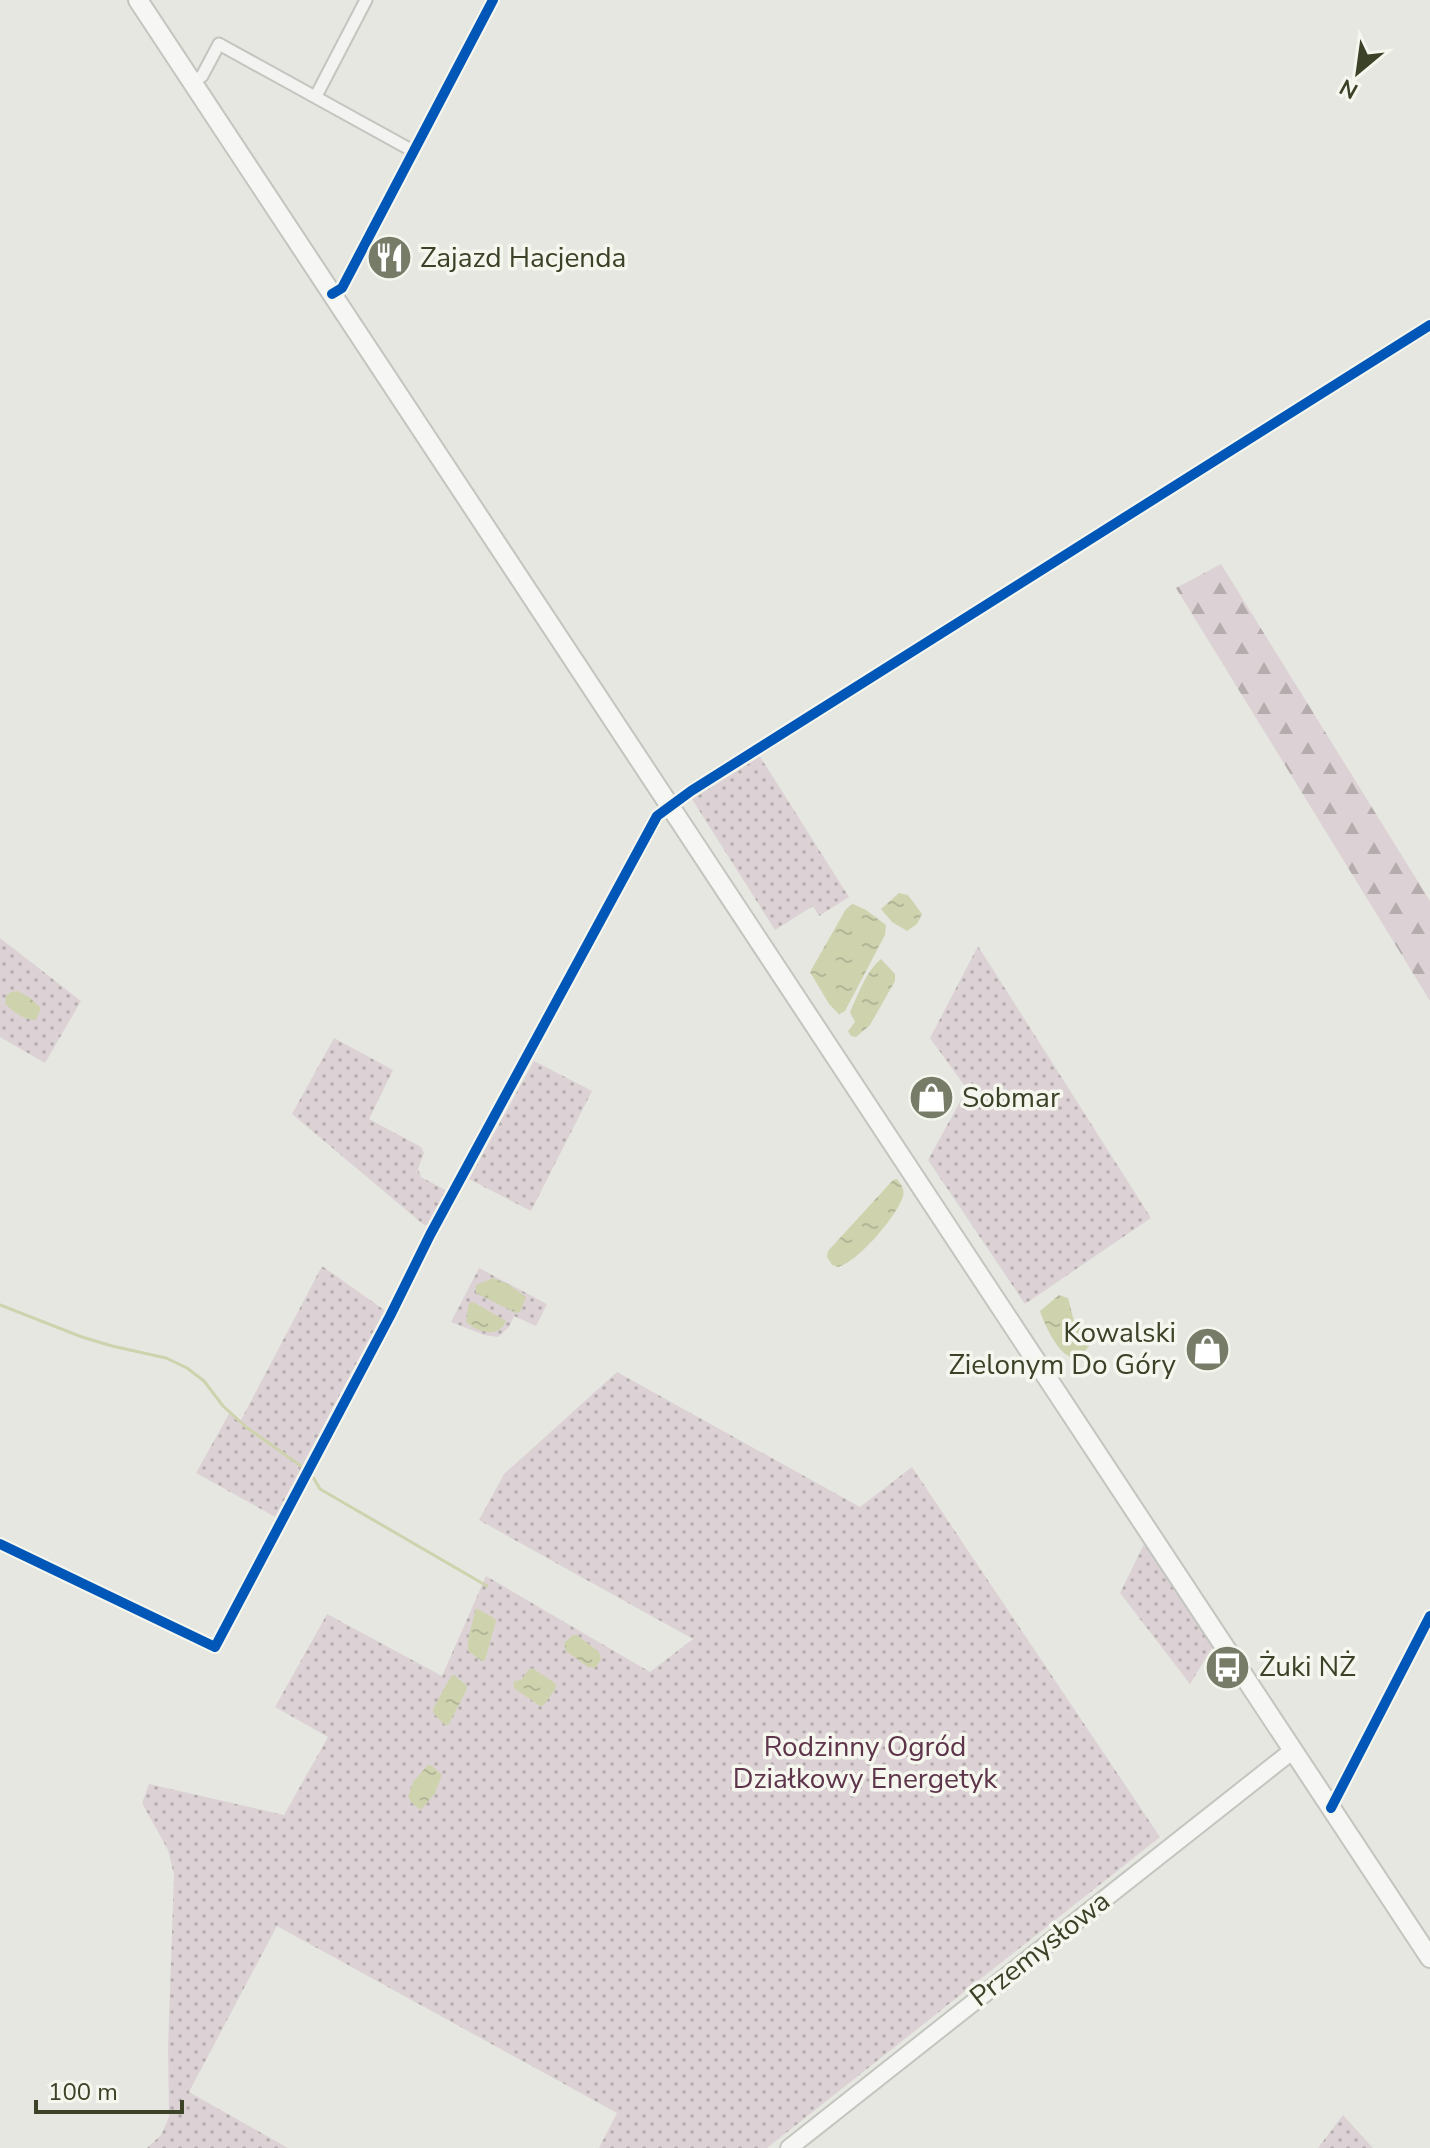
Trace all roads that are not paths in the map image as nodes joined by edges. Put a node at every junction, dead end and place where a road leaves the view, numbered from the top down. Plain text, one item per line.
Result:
1 (138, 0) edge
2 (366, 0) edge
3 (493, 0) edge
4 (192, 82) junction
5 (316, 96) junction
6 (413, 151) junction
7 (332, 294) junction
8 (1430, 325) edge
9 (670, 805) junction
10 (0, 1544) edge
11 (1430, 1616) edge
12 (1292, 1751) junction
13 (1331, 1808) junction
14 (1430, 1958) edge
15 (789, 2148) edge

1 - 4 main road
2 - 5 street
3 - 6 street
4 - 5 street
4 - 7 main road
5 - 6 street
6 - 7 street
7 - 9 main road
8 - 9 street
9 - 10 street
9 - 12 main road
11 - 13 street
12 - 13 main road
12 - 15 main road, Przemysłowa
13 - 14 main road

